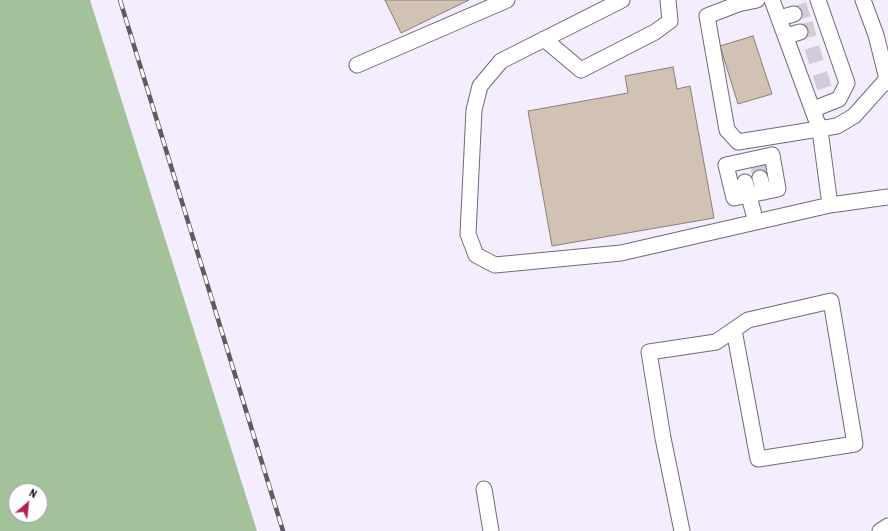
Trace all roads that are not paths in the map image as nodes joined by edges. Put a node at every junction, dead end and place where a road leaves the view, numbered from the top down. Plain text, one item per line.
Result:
1 (507, 0) edge
2 (622, 0) edge
3 (668, 0) edge
4 (757, 0) edge
5 (772, 0) edge
6 (863, 0) edge
7 (737, 2) edge
8 (816, 5) edge
9 (794, 14) tunnel mouth
10 (779, 18) junction
11 (544, 39) junction
12 (357, 65) dead end
13 (888, 81) edge
14 (814, 109) junction
15 (820, 130) junction
16 (738, 142) junction
17 (740, 164) junction
18 (755, 187) junction
19 (888, 197) edge
20 (830, 205) junction
21 (756, 222) junction
22 (734, 330) junction
23 (484, 489) dead end
24 (888, 526) edge
25 (491, 531) edge
26 (682, 531) edge
27 (880, 531) edge

1 - 12 street
2 - 11 street
3 - 11 street
4 - 7 street
5 - 10 street
6 - 13 street
7 - 16 street
8 - 14 street
9 - 10 street
10 - 14 street
11 - 21 street
13 - 15 street
14 - 15 street
15 - 16 street
15 - 20 street
16 - 17 street
17 - 18 street
17 - 18 street
18 - 21 street
19 - 20 street
20 - 21 street
22 - 22 street
22 - 26 street
23 - 25 street
24 - 27 street

